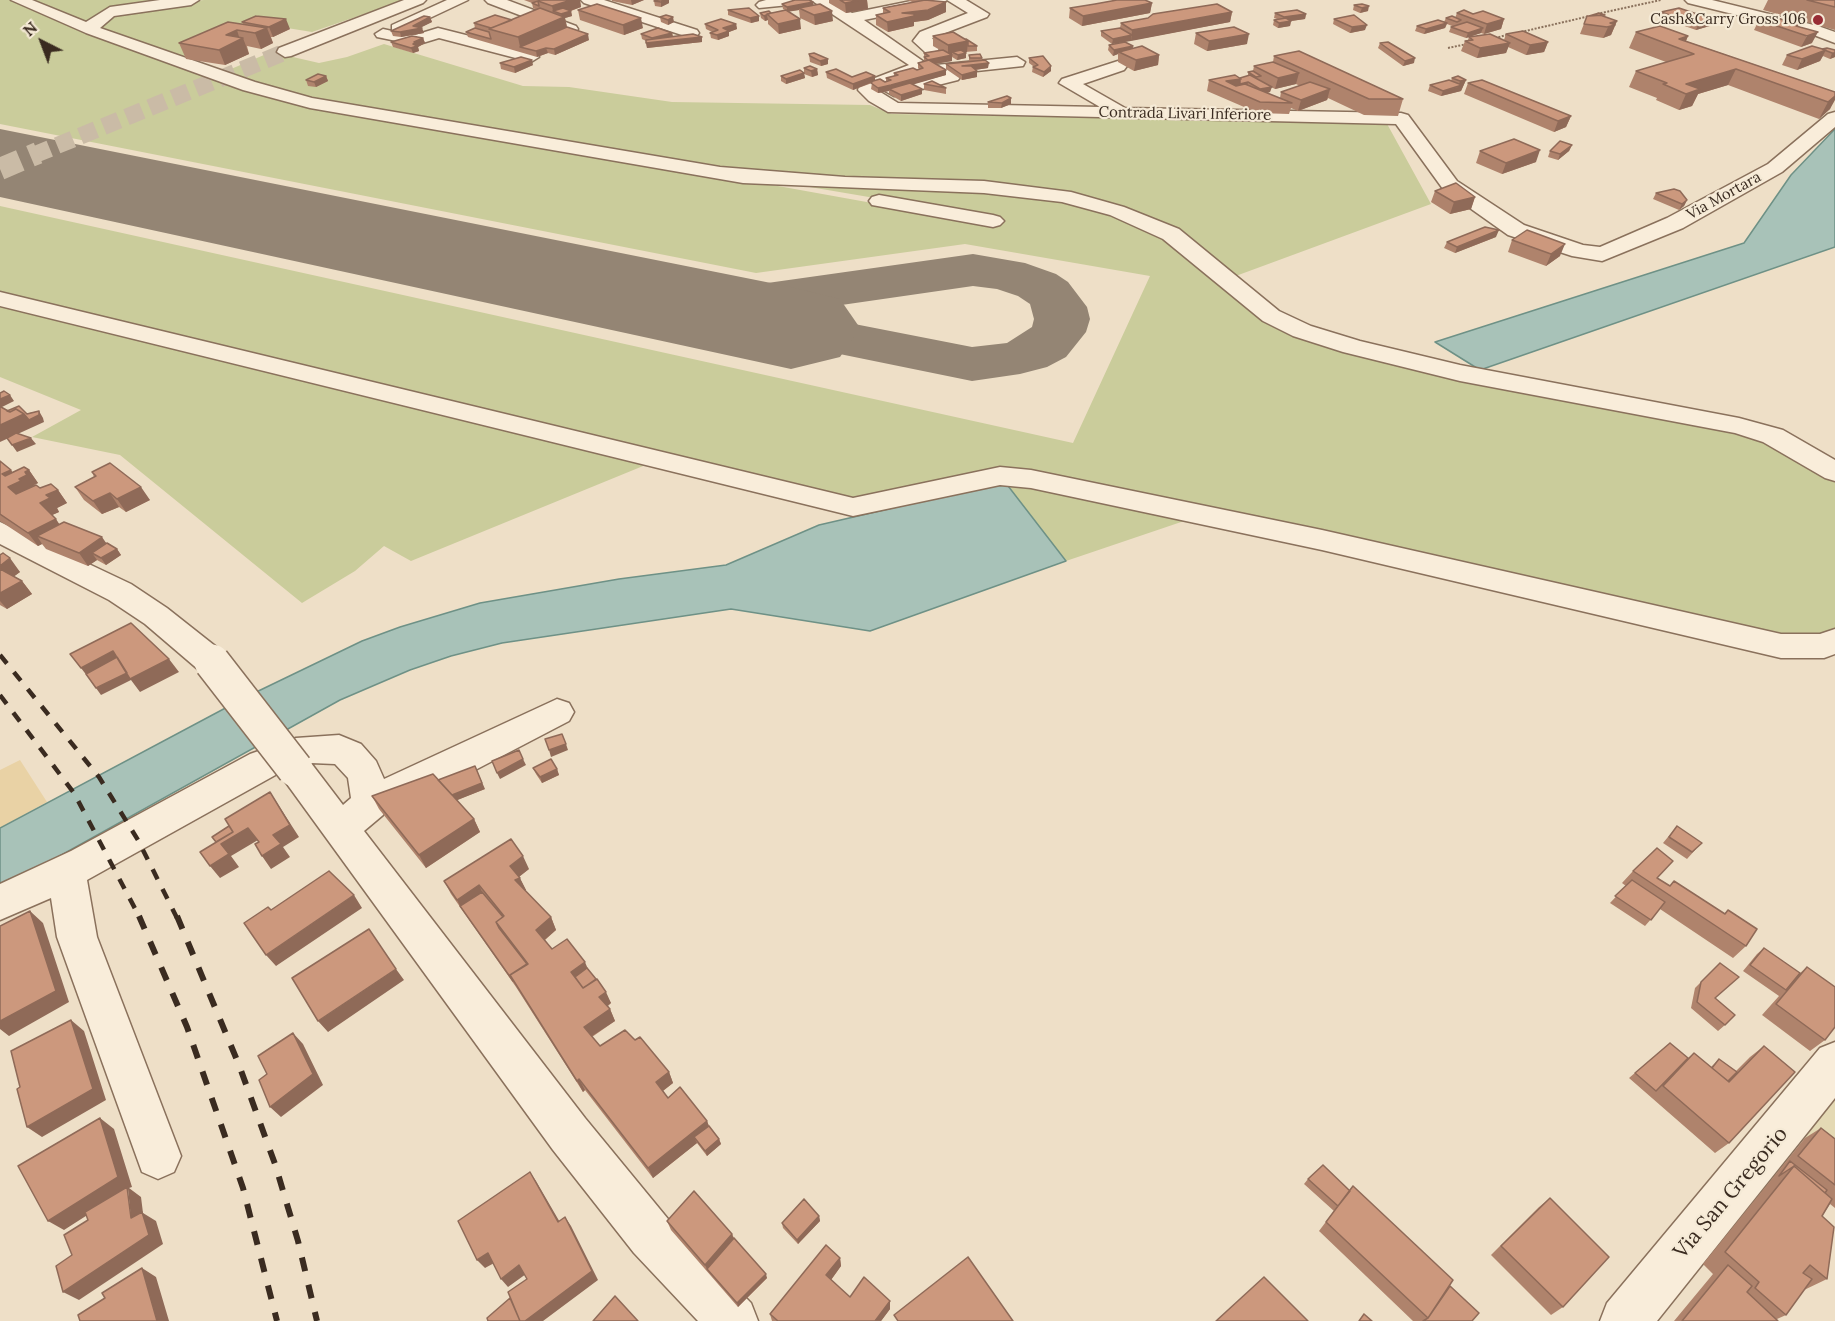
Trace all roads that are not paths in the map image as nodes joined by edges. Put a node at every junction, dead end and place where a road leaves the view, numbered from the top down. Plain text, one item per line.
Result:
1 (19, 0) edge
2 (191, 0) edge
3 (418, 0) edge
4 (460, 0) edge
5 (494, 0) edge
6 (589, 0) edge
7 (789, 0) edge
8 (819, 0) edge
9 (939, 0) edge
10 (956, 0) edge
11 (1693, 0) edge
12 (764, 5) dead end
13 (850, 18) junction
14 (92, 30) junction
15 (691, 33) edge
16 (585, 34) edge
17 (1835, 38) edge
18 (931, 48) edge
19 (285, 52) tunnel mouth
20 (531, 57) edge
21 (1017, 62) dead end
22 (1118, 66) edge
23 (875, 97) junction
24 (1123, 112) junction
25 (1835, 118) edge
26 (721, 173) junction
27 (993, 221) dead end
28 (1602, 254) joint
29 (0, 299) edge
30 (1835, 472) edge
31 (0, 532) edge
32 (1835, 641) edge
33 (556, 712) dead end
34 (355, 816) junction
35 (66, 872) junction
36 (0, 903) edge
37 (1835, 1063) edge
38 (158, 1156) dead end
39 (733, 1321) edge
40 (1625, 1321) edge

1 - 14 street
2 - 14 street
3 - 19 street
4 - 20 street
5 - 16 street
6 - 15 street
7 - 12 street
8 - 13 street
9 - 13 street
10 - 18 street
11 - 17 street
13 - 23 street
14 - 26 street
21 - 23 street
22 - 24 street
23 - 24 street, Contrada Livari Inferiore
24 - 28 street, Contrada Livari Inferiore
25 - 28 street, Via Mortara
26 - 27 street
26 - 30 street
29 - 32 street
31 - 34 street, bridge
33 - 34 street
34 - 35 street
34 - 39 street
35 - 36 street
35 - 38 street
37 - 40 street, Via San Gregorio

